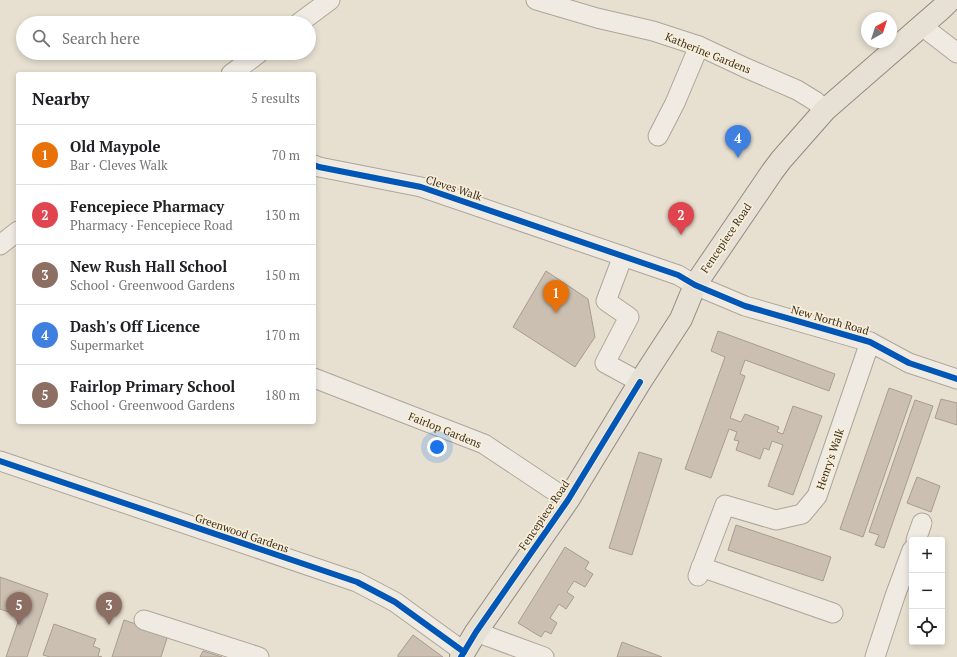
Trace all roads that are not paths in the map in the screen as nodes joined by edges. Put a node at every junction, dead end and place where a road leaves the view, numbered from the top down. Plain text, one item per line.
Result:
1 (330, 0) edge
2 (536, 0) edge
3 (941, 3) edge
4 (308, 16) edge
5 (922, 26) junction
6 (699, 46) junction
7 (957, 54) edge
8 (250, 60) edge
9 (234, 72) edge
10 (825, 110) junction
11 (658, 136) dead end
12 (316, 166) edge
13 (16, 233) edge
14 (0, 245) edge
15 (623, 256) junction
16 (694, 285) junction
17 (870, 342) junction
18 (316, 379) edge
19 (957, 379) edge
20 (640, 382) junction
21 (0, 461) edge
22 (568, 500) junction
23 (909, 558) edge
24 (833, 613) dead end
25 (144, 620) dead end
26 (476, 632) junction
27 (462, 654) edge
28 (259, 657) edge
29 (544, 657) edge
30 (875, 657) edge

1 - 4 street
2 - 6 street, Katherine Gardens
3 - 5 main road, Fencepiece Road
5 - 7 street
5 - 10 main road, Fencepiece Road
6 - 10 street, Katherine Gardens
6 - 11 street
8 - 9 street
10 - 16 main road, Fencepiece Road
12 - 15 street, Cleves Walk
13 - 14 street
15 - 16 street, New North Road
15 - 20 street
16 - 17 street, New North Road
16 - 20 main road, Fencepiece Road
17 - 19 street, New North Road
17 - 24 street, Henry's Walk
18 - 22 street, Fairlop Gardens
20 - 22 main road, Fencepiece Road
21 - 27 street, Greenwood Gardens
22 - 26 main road, Fencepiece Road
23 - 30 street
25 - 28 street
26 - 27 main road, Fencepiece Road
26 - 29 street

